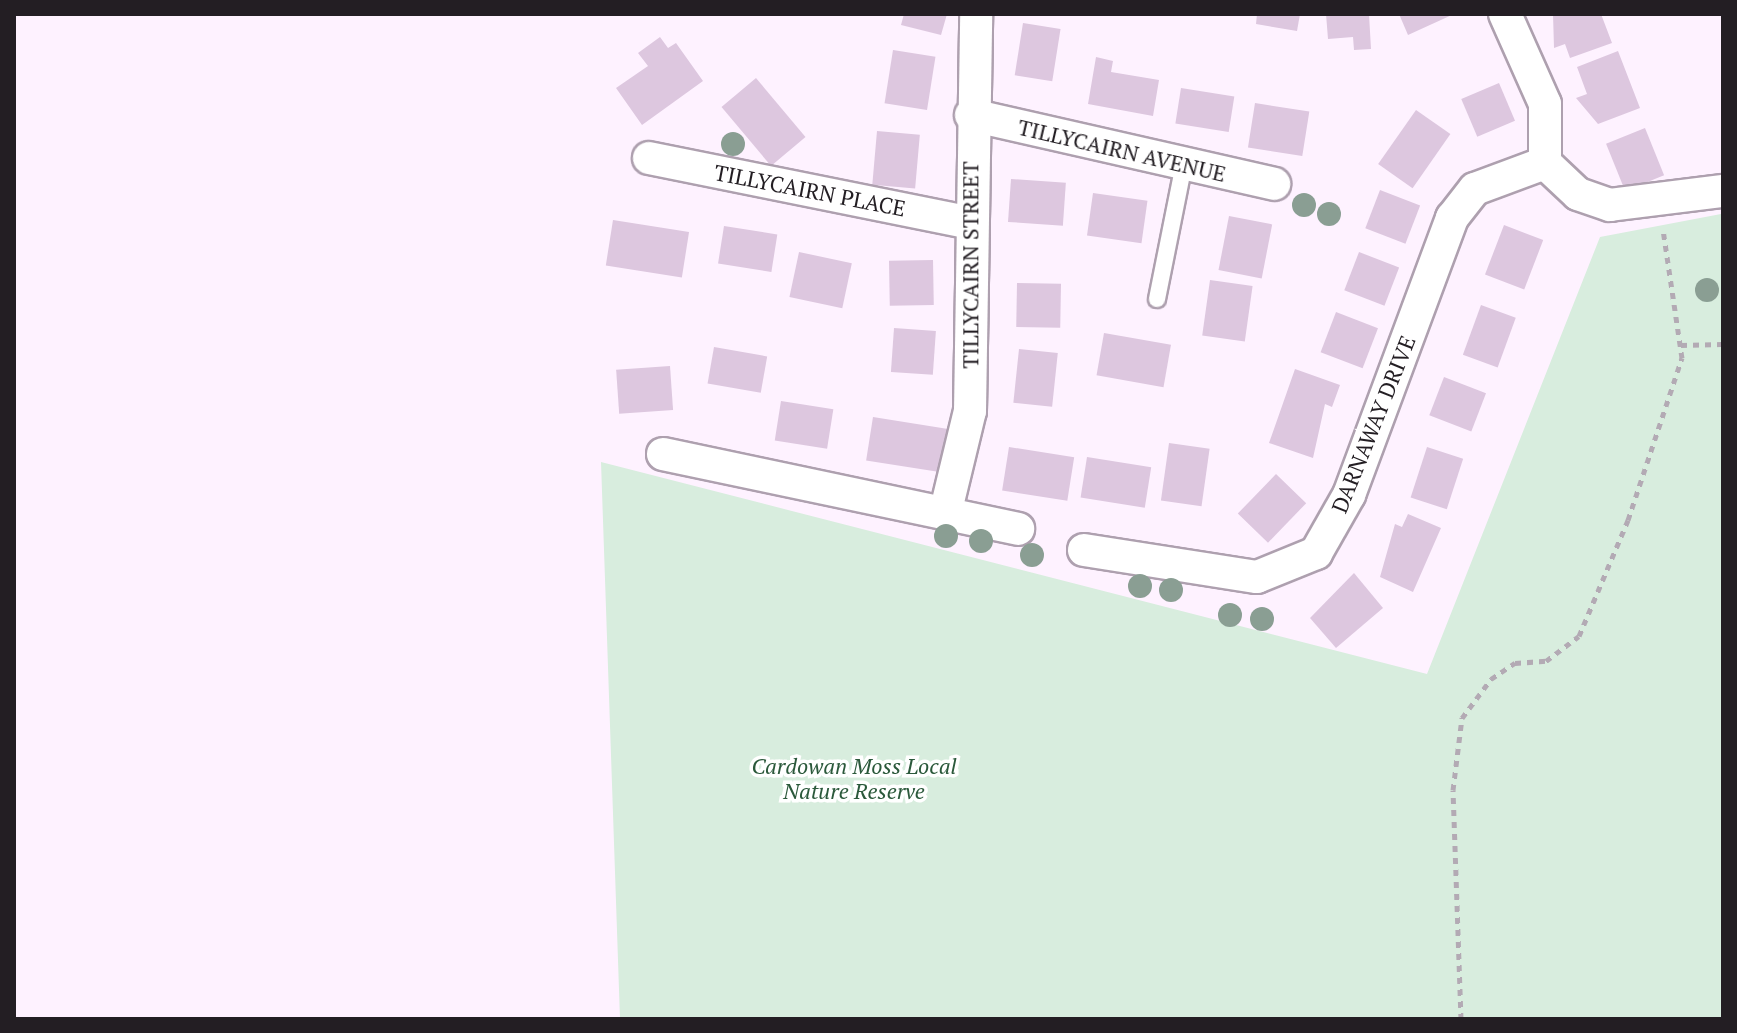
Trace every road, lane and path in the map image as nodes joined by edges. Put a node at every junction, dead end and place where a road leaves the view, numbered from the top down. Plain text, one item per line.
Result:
1 (976, 14) edge
2 (1505, 14) edge
3 (971, 115) junction
4 (649, 158) dead end
5 (1545, 163) junction
6 (1184, 164) junction
7 (1274, 184) dead end
8 (1723, 191) edge
9 (1659, 204) junction
10 (970, 223) junction
11 (1157, 299) dead end
12 (1723, 344) edge
13 (1681, 345) junction
14 (663, 454) dead end
15 (945, 514) junction
16 (1018, 529) dead end
17 (1084, 550) dead end
18 (1461, 1019) edge

1 - 3 street, TILLYCAIRN STREET
2 - 5 street
3 - 6 street, TILLYCAIRN AVENUE
3 - 10 street, TILLYCAIRN STREET
4 - 10 street, TILLYCAIRN PLACE
5 - 9 street
5 - 17 street, DARNAWAY DRIVE
6 - 7 street, TILLYCAIRN AVENUE
6 - 11 lane
8 - 9 street
9 - 13 path
10 - 15 street, TILLYCAIRN STREET
12 - 13 path
13 - 18 path
14 - 15 street
15 - 16 street

